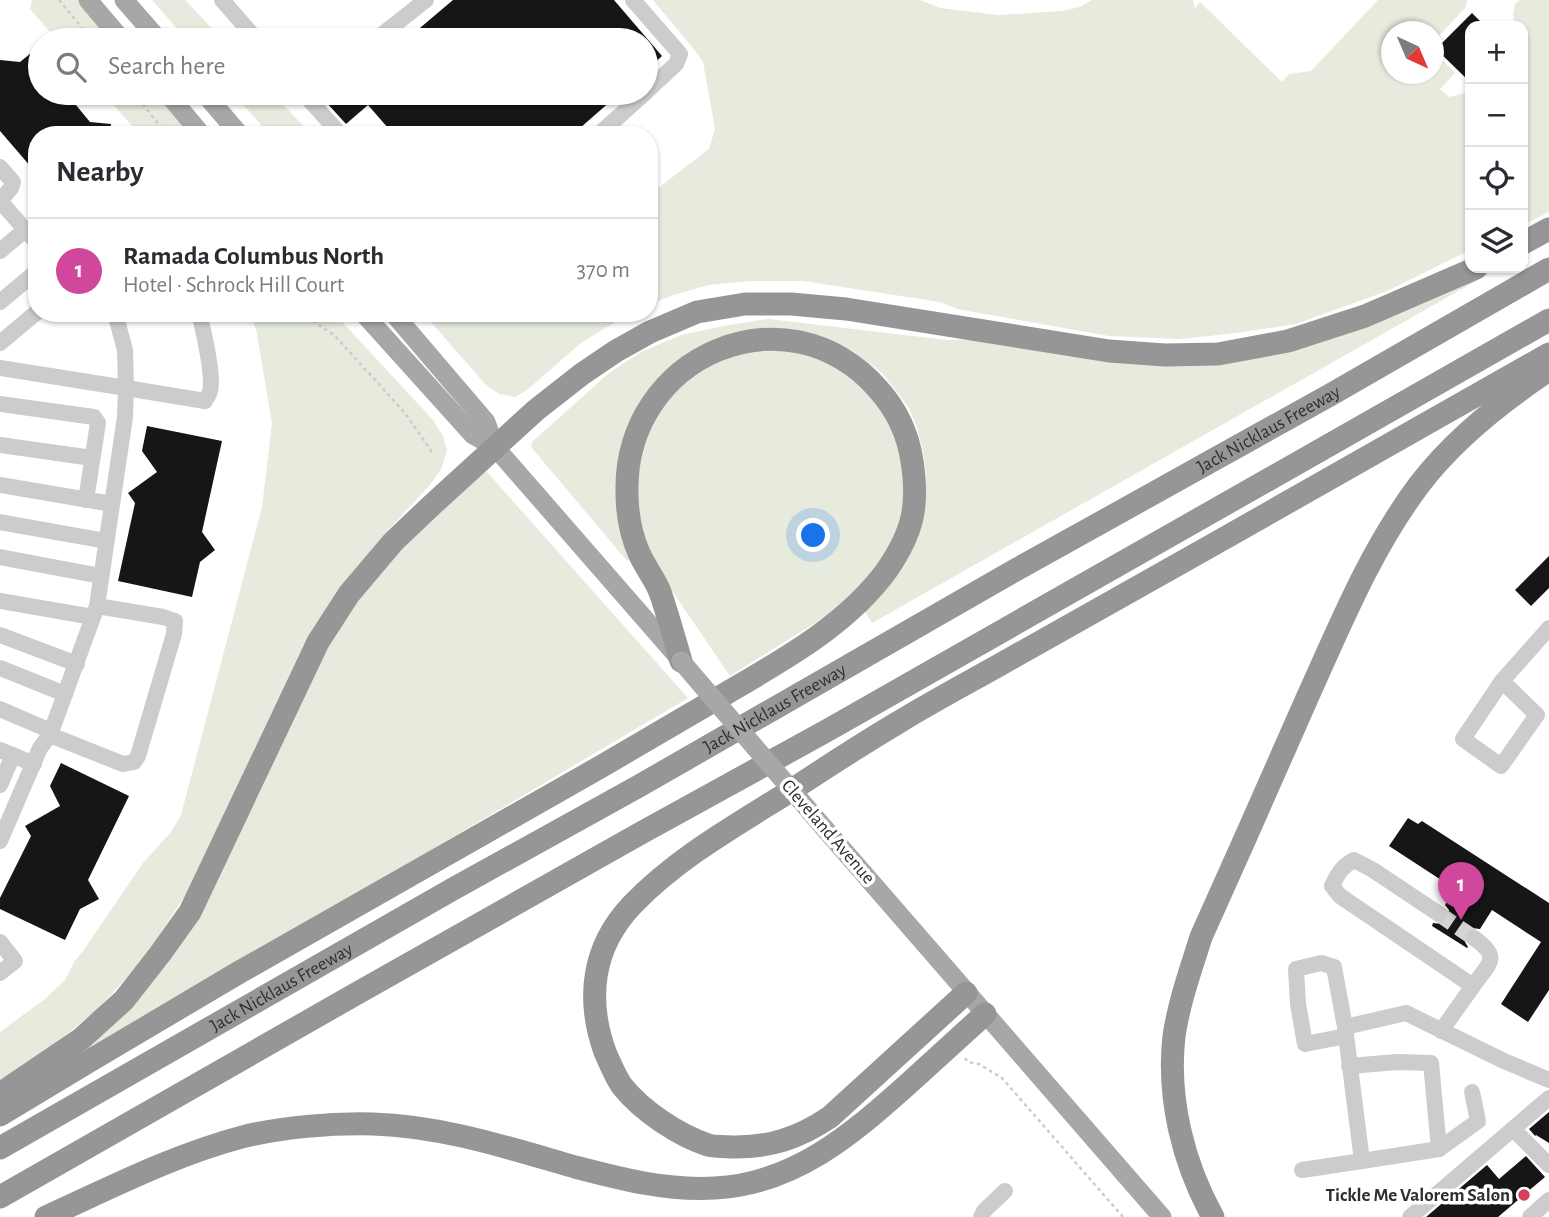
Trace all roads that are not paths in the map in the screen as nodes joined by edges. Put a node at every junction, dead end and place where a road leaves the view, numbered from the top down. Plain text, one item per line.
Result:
1 (88, 0) edge
2 (124, 0) edge
3 (222, 0) edge
4 (426, 0) edge
5 (633, 0) edge
6 (112, 28) edge
7 (148, 28) edge
8 (246, 28) edge
9 (390, 28) edge
10 (657, 28) edge
11 (658, 29) edge
12 (658, 80) edge
13 (176, 105) edge
14 (214, 105) edge
15 (314, 105) edge
16 (631, 105) edge
17 (194, 126) edge
18 (232, 126) edge
19 (333, 126) edge
20 (608, 126) edge
21 (0, 167) edge
22 (1549, 229) edge
23 (25, 230) junction
24 (28, 233) edge
25 (1528, 240) edge
26 (0, 251) edge
27 (1549, 269) edge
28 (1465, 273) edge
29 (28, 279) edge
30 (0, 302) edge
31 (28, 320) edge
32 (1549, 320) edge
33 (117, 322) edge
34 (201, 322) edge
35 (371, 322) edge
36 (401, 322) edge
37 (0, 343) edge
38 (1549, 354) edge
39 (0, 368) edge
40 (1549, 370) edge
41 (127, 388) junction
42 (0, 404) edge
43 (0, 445) edge
44 (495, 447) junction
45 (92, 458) junction
46 (0, 485) edge
47 (86, 500) junction
48 (112, 504) junction
49 (0, 522) edge
50 (106, 541) junction
51 (0, 557) edge
52 (101, 576) junction
53 (0, 601) edge
54 (95, 612) junction
55 (1549, 628) edge
56 (0, 635) edge
57 (681, 661) junction
58 (77, 664) junction
59 (0, 668) edge
60 (1502, 681) junction
61 (65, 694) junction
62 (0, 709) edge
63 (50, 733) junction
64 (6, 752) edge
65 (34, 764) junction
66 (0, 785) edge
67 (1, 837) edge
68 (1439, 914) tunnel mouth
69 (1474, 938) tunnel mouth
70 (0, 942) edge
71 (0, 972) edge
72 (1473, 986) junction
73 (966, 993) junction
74 (985, 1014) junction
75 (1441, 1031) junction
76 (1345, 1032) junction
77 (1349, 1066) junction
78 (1549, 1080) edge
79 (1472, 1092) dead end
80 (0, 1094) edge
81 (1549, 1098) edge
82 (0, 1115) edge
83 (1513, 1129) junction
84 (0, 1148) edge
85 (1439, 1149) junction
86 (1362, 1161) junction
87 (1549, 1165) edge
88 (1302, 1170) dead end
89 (1005, 1191) dead end
90 (0, 1197) edge
91 (1549, 1200) edge
92 (46, 1217) edge
93 (981, 1217) edge
94 (1162, 1217) edge
95 (1213, 1217) edge
96 (1410, 1217) edge
97 (1530, 1217) edge

1 - 6 main road
2 - 7 main road
3 - 8 street
4 - 9 street
5 - 10 street
11 - 12 street
13 - 17 main road
14 - 18 main road
15 - 19 street
16 - 20 street
21 - 23 street
22 - 25 highway
23 - 24 street
23 - 26 street
27 - 84 highway, Jack Nicklaus Freeway
28 - 44 highway
29 - 30 street
31 - 37 street
32 - 90 highway
33 - 41 street
34 - 41 street
35 - 44 main road, Cleveland Avenue
36 - 44 main road, Cleveland Avenue
38 - 73 highway
39 - 41 street
40 - 95 highway
41 - 48 street
42 - 45 street
43 - 45 street
44 - 57 main road, Cleveland Avenue
44 - 80 highway
45 - 47 street
46 - 47 street
47 - 48 street
48 - 50 street
49 - 50 street
50 - 52 street
51 - 52 street
52 - 54 street
53 - 54 street
54 - 58 street
54 - 63 street
55 - 60 street
56 - 58 street
57 - 73 main road, Cleveland Avenue, bridge
57 - 82 highway
58 - 61 street
59 - 61 street
60 - 60 street
61 - 63 street
62 - 63 street
63 - 65 street
64 - 65 street
64 - 66 street
65 - 67 street
68 - 72 street
69 - 72 street
70 - 71 street
72 - 75 street
73 - 74 main road, Cleveland Avenue
74 - 92 highway
74 - 94 main road, Cleveland Avenue
75 - 76 street
75 - 78 street
76 - 76 street
76 - 77 street
77 - 85 street
77 - 86 street
79 - 85 street
81 - 83 street
83 - 87 street
83 - 96 street
85 - 86 street
86 - 88 street
89 - 93 street
91 - 97 street

